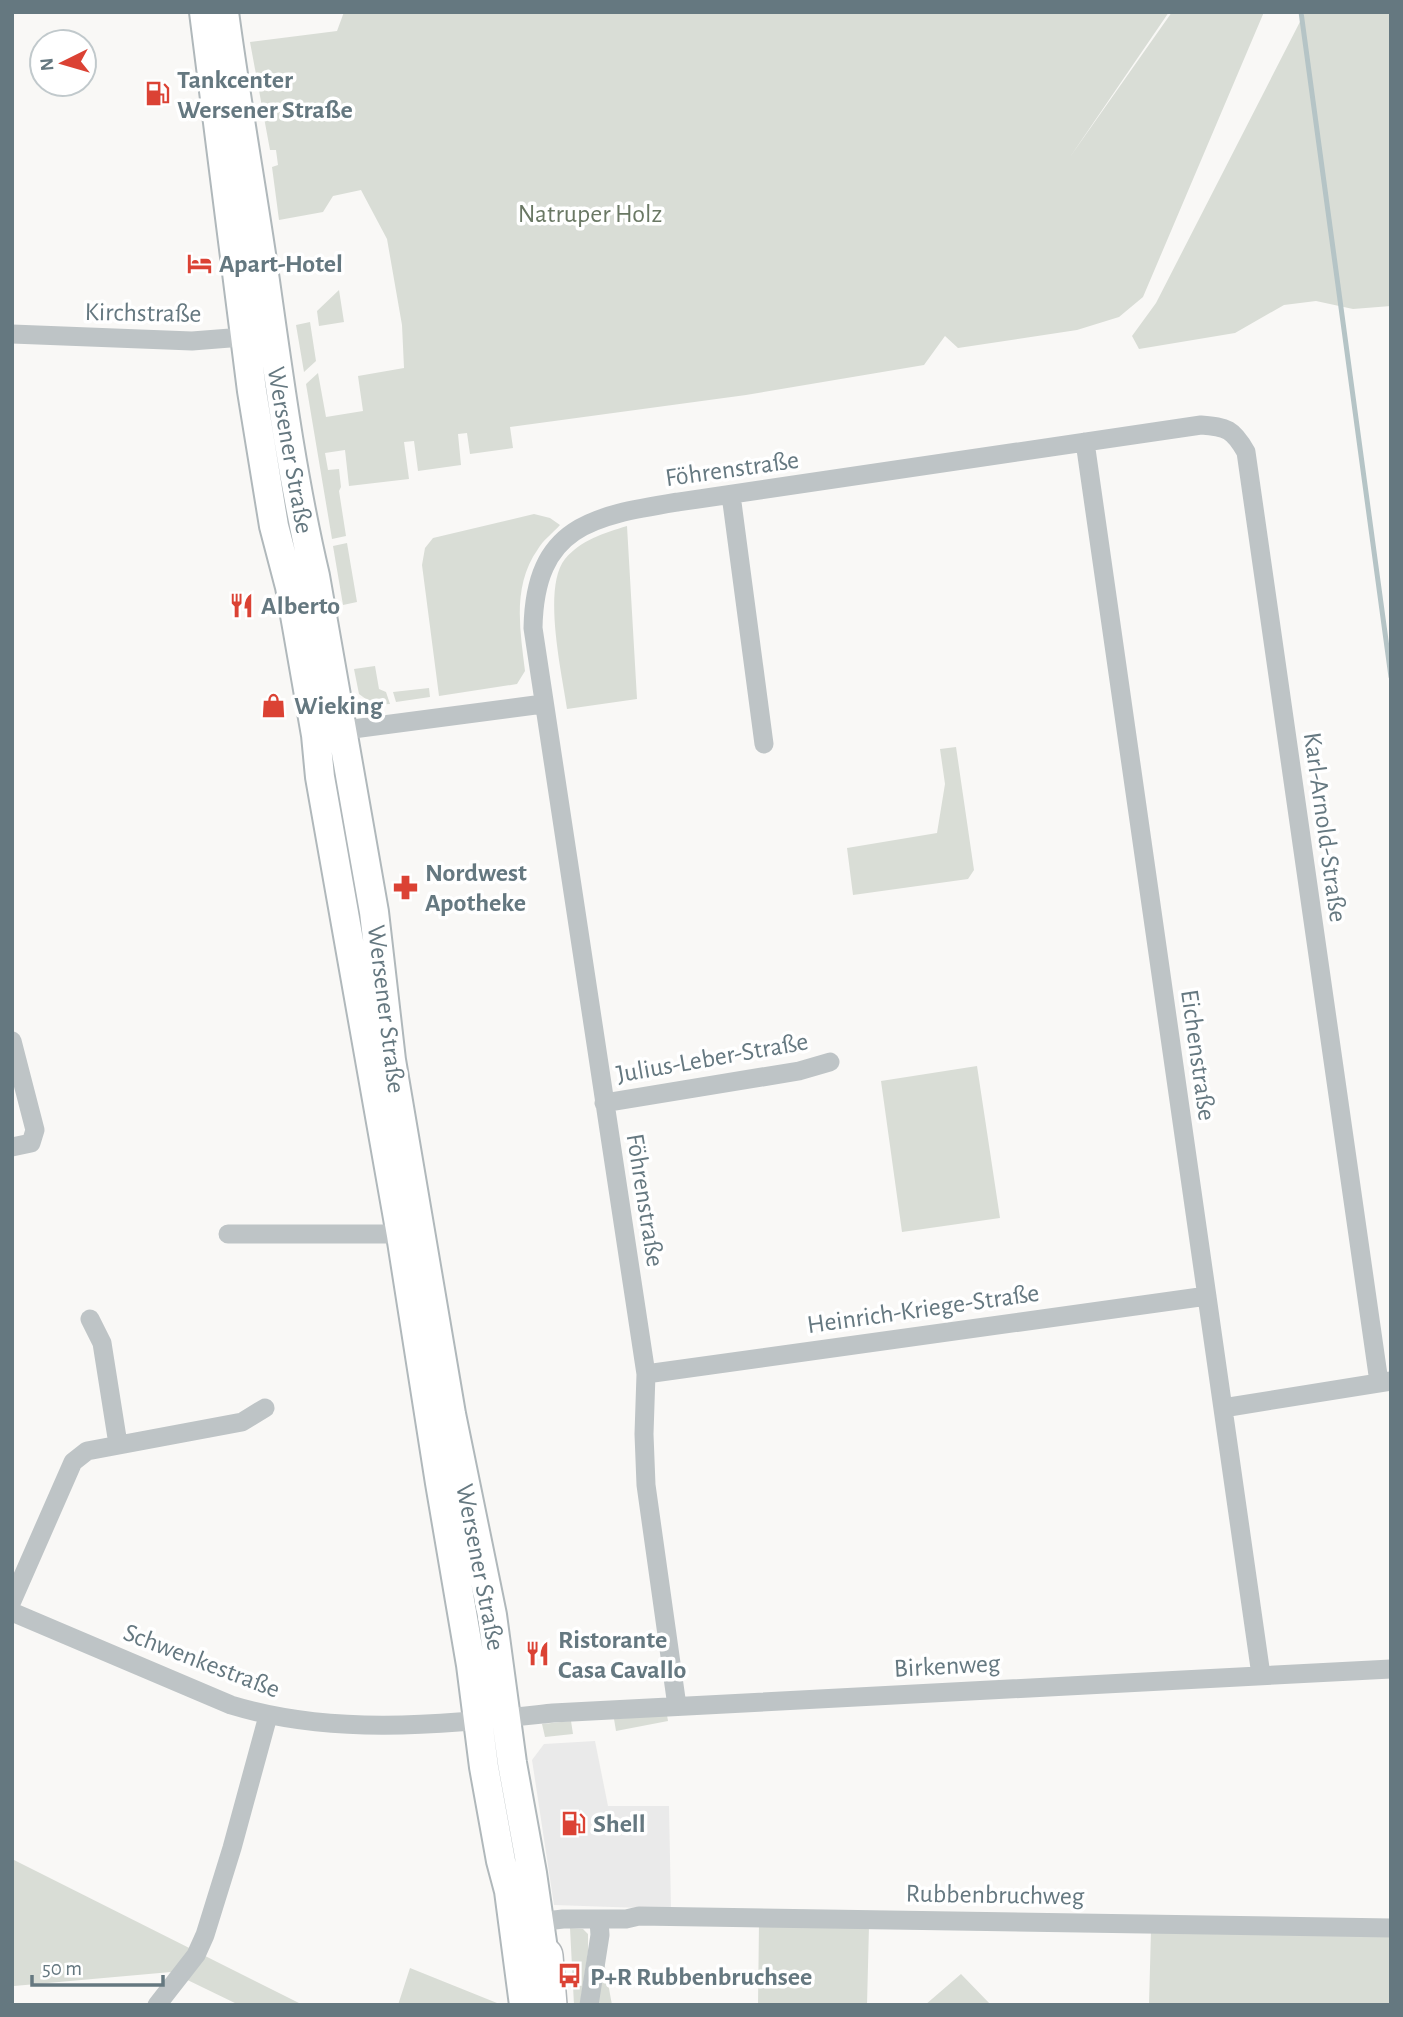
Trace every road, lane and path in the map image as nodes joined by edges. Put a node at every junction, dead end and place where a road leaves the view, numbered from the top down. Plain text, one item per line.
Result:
1 (204, 12) edge
2 (224, 12) edge
3 (12, 334) edge
4 (272, 334) junction
5 (244, 338) junction
6 (1084, 442) junction
7 (731, 495) junction
8 (544, 704) junction
9 (329, 733) junction
10 (764, 744) dead end
11 (12, 1041) edge
12 (830, 1062) dead end
13 (604, 1104) junction
14 (12, 1147) edge
15 (228, 1234) dead end
16 (411, 1234) junction
17 (1207, 1296) junction
18 (90, 1319) dead end
19 (646, 1374) junction
20 (1385, 1381) edge
21 (265, 1408) dead end
22 (1223, 1408) junction
23 (118, 1444) junction
24 (12, 1601) edge
25 (12, 1612) edge
26 (1391, 1669) edge
27 (1261, 1675) junction
28 (677, 1706) junction
29 (268, 1716) junction
30 (492, 1719) junction
31 (599, 1920) junction
32 (1391, 1928) edge
33 (533, 1934) junction
34 (157, 2005) edge
35 (524, 2005) edge
36 (548, 2005) edge
37 (589, 2005) edge

1 - 5 main road, Wersener Straße
2 - 4 main road, Wersener Straße
3 - 5 street, Kirchstraße
4 - 5 street, Kirchstraße
4 - 9 main road, Wersener Straße
5 - 9 main road, Wersener Straße
6 - 7 street, Föhrenstraße
6 - 17 street, Eichenstraße
6 - 20 street, Karl-Arnold-Straße
7 - 8 street, Föhrenstraße
7 - 10 street
8 - 9 street
8 - 13 street, Föhrenstraße
9 - 16 main road, Wersener Straße
11 - 14 street
12 - 13 street, Julius-Leber-Straße
13 - 19 street, Föhrenstraße
15 - 16 street
16 - 30 main road, Wersener Straße
17 - 19 street, Heinrich-Kriege-Straße
17 - 22 street, Eichenstraße
18 - 23 street
19 - 28 street, Föhrenstraße
20 - 22 street, Karl-Arnold-Straße
21 - 23 street
22 - 27 street, Eichenstraße
23 - 24 street
25 - 29 street, Schwenkestraße
26 - 27 street, Birkenweg
27 - 28 street, Birkenweg
28 - 30 street, Birkenweg
29 - 30 street, Schwenkestraße
29 - 34 street
30 - 33 main road, Wersener Straße
31 - 32 street, Rubbenbruchweg
31 - 33 street, Rubbenbruchweg
31 - 37 street
33 - 35 main road, Wersener Straße
33 - 36 highway, Wersener Straße

